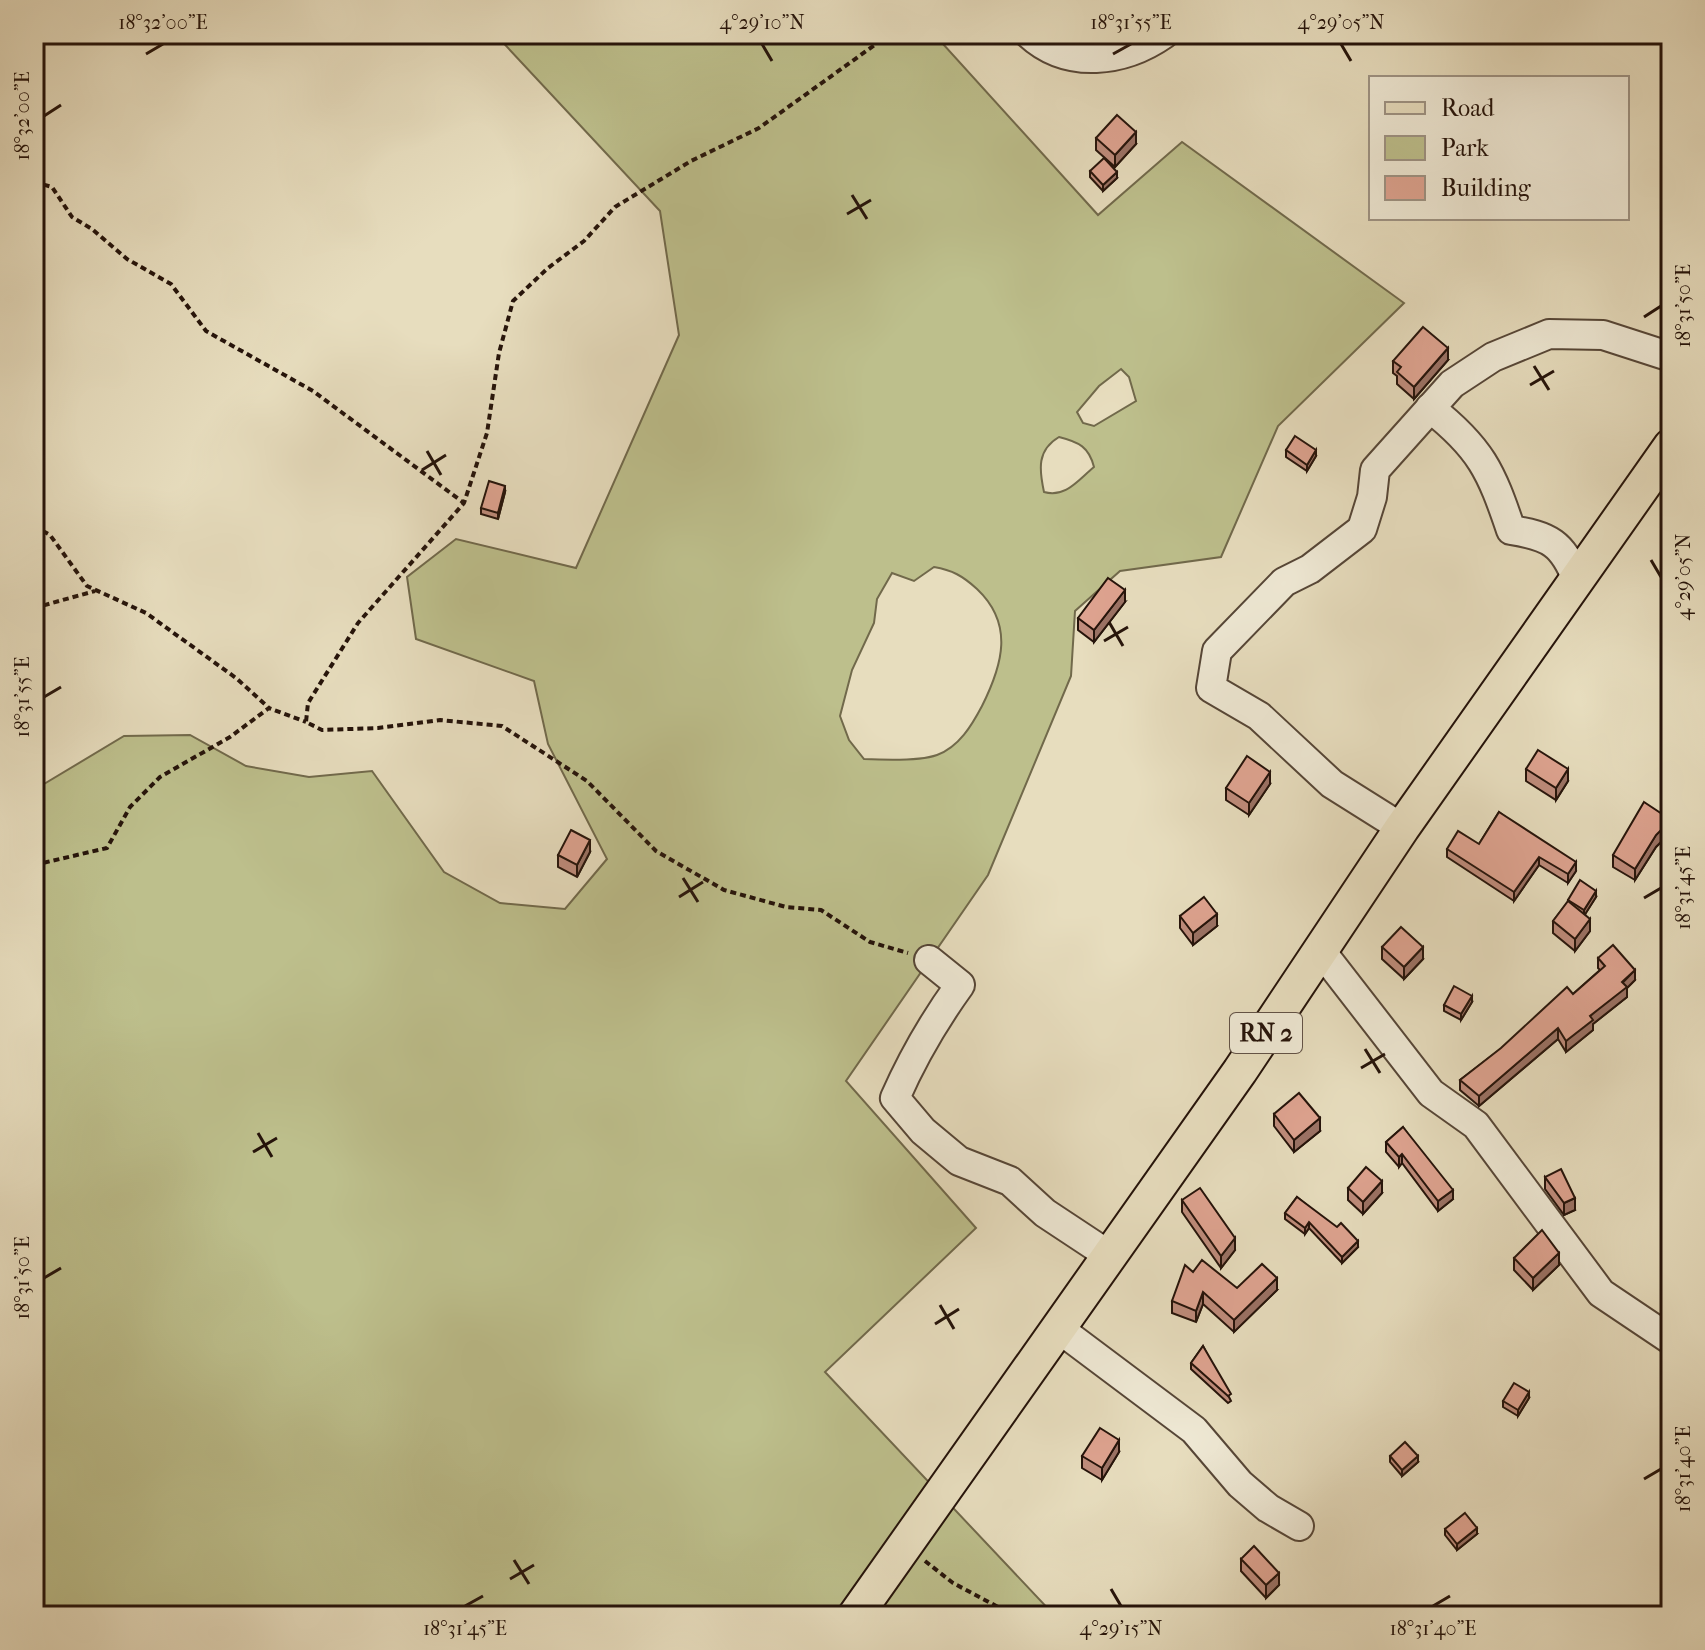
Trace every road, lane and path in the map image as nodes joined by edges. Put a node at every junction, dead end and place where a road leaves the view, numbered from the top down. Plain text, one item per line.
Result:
1 (890, 34) edge
2 (1029, 34) edge
3 (1164, 34) edge
4 (34, 182) edge
5 (1671, 357) edge
6 (1430, 408) junction
7 (1671, 446) edge
8 (464, 503) junction
9 (34, 526) edge
10 (1577, 580) junction
11 (98, 591) junction
12 (34, 608) edge
13 (269, 708) junction
14 (306, 722) junction
15 (1402, 828) junction
16 (34, 865) edge
17 (1321, 951) junction
18 (929, 960) joint
19 (1107, 1254) junction
20 (1058, 1328) junction
21 (1671, 1340) edge
22 (1299, 1526) dead end
23 (905, 1545) junction
24 (855, 1616) edge
25 (1015, 1616) edge

1 - 8 path
2 - 3 street
4 - 8 path
5 - 6 street
6 - 10 street
6 - 15 street
7 - 10 main road, RN 2
8 - 14 path
9 - 11 path
10 - 15 main road, RN 2
11 - 12 path
11 - 13 path
13 - 14 path
13 - 16 path
14 - 18 path
15 - 17 main road, RN 2
17 - 19 main road, RN 2
17 - 21 street
18 - 19 street
19 - 20 main road, RN 2
20 - 22 street
20 - 23 main road, RN 2
23 - 24 main road, RN 2
23 - 25 path

